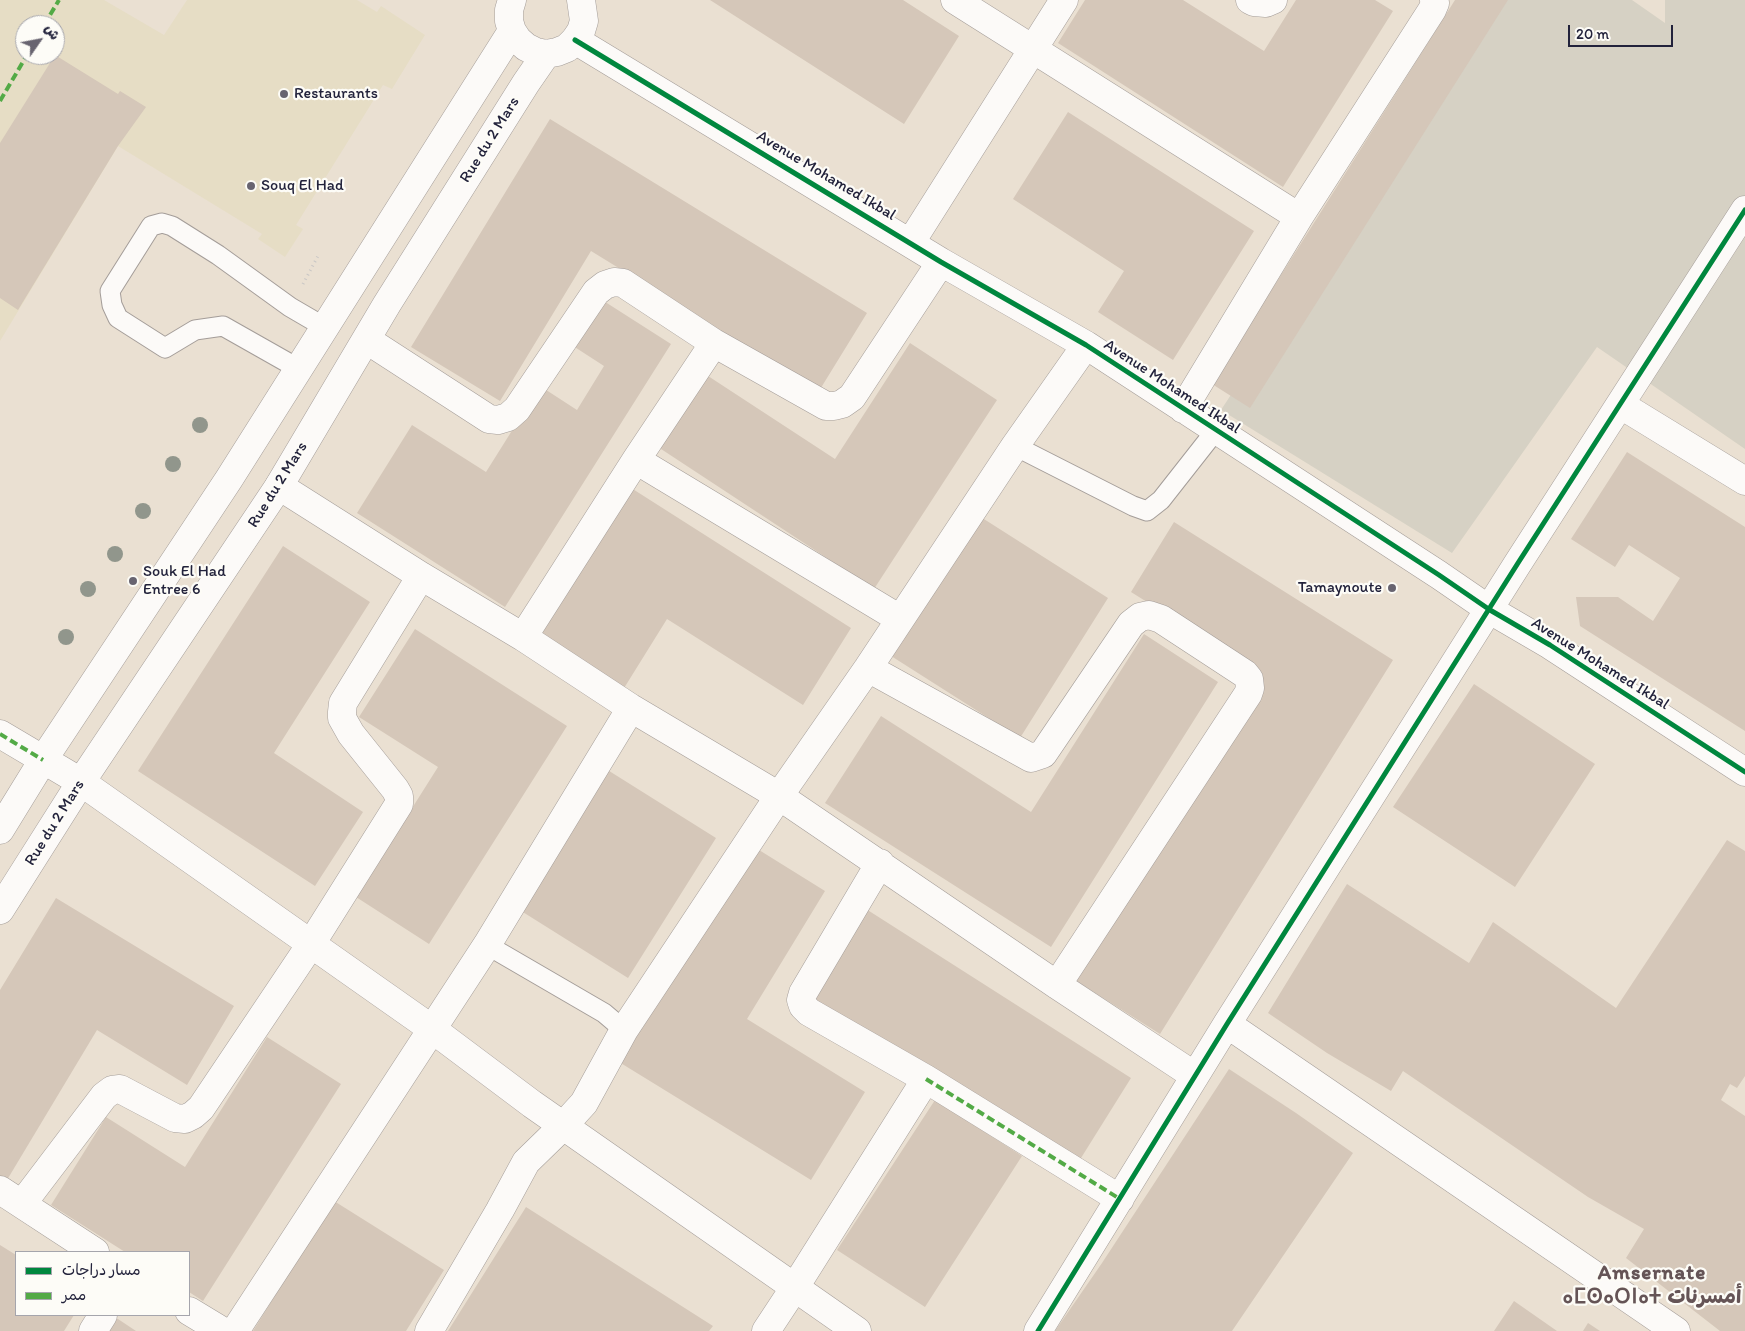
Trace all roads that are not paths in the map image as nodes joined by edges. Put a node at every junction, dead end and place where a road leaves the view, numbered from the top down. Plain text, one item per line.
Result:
1 (512, 0) edge
2 (581, 0) edge
3 (955, 0) edge
4 (1064, 0) edge
5 (1250, 0) edge
6 (1273, 0) edge
7 (1434, 0) edge
8 (512, 32) junction
9 (575, 40) junction
10 (1032, 50) junction
11 (546, 54) junction
12 (1745, 210) edge
13 (1299, 217) junction
14 (911, 242) junction
15 (941, 262) junction
16 (326, 328) junction
17 (367, 340) junction
18 (714, 343) junction
19 (1086, 345) junction
20 (299, 369) junction
21 (1621, 405) junction
22 (1183, 409) junction
23 (1216, 430) junction
24 (1015, 446) junction
25 (636, 460) junction
26 (1745, 481) edge
27 (279, 486) junction
28 (421, 576) junction
29 (1490, 610) junction
30 (900, 619) junction
31 (523, 637) junction
32 (868, 668) junction
33 (631, 708) junction
34 (0, 734) edge
35 (43, 760) junction
36 (1745, 772) edge
37 (81, 782) junction
38 (779, 796) junction
39 (0, 830) edge
40 (880, 863) junction
41 (0, 910) edge
42 (311, 944) junction
43 (487, 945) junction
44 (1057, 985) junction
45 (1227, 1024) junction
46 (432, 1029) junction
47 (624, 1030) junction
48 (1195, 1076) junction
49 (926, 1079) junction
50 (563, 1126) junction
51 (0, 1190) edge
52 (1120, 1199) junction
53 (22, 1204) junction
54 (94, 1251) edge
55 (795, 1287) junction
56 (190, 1312) edge
57 (102, 1316) edge
58 (93, 1331) edge
59 (222, 1331) edge
60 (235, 1331) edge
61 (429, 1331) edge
62 (766, 1331) edge
63 (857, 1331) edge
64 (1038, 1331) edge
65 (1676, 1331) edge

1 - 8 street
2 - 9 street
3 - 10 street
4 - 10 street
5 - 6 street
7 - 13 street
8 - 11 street
8 - 16 street
9 - 11 street
9 - 14 street, Avenue Mohamed Ikbal
10 - 13 street
10 - 14 street
11 - 17 street, Rue du 2 Mars
12 - 21 street
13 - 22 street
14 - 15 street, Avenue Mohamed Ikbal
15 - 18 street
15 - 19 street, Avenue Mohamed Ikbal
16 - 20 street
16 - 20 lane
17 - 18 street
17 - 27 street, Rue du 2 Mars
18 - 25 street
19 - 22 street, Avenue Mohamed Ikbal
19 - 24 street
20 - 35 street
21 - 26 street
21 - 29 street
22 - 23 street, Avenue Mohamed Ikbal
23 - 24 lane
23 - 29 street, Avenue Mohamed Ikbal
24 - 30 street
25 - 30 street
25 - 31 street
27 - 28 street
27 - 37 street, Rue du 2 Mars
28 - 31 street
28 - 42 street
29 - 36 street, Avenue Mohamed Ikbal
29 - 45 street
30 - 32 street
31 - 33 street
32 - 38 street
32 - 44 street
33 - 38 street
33 - 43 street
34 - 35 street
35 - 37 street
35 - 39 street
37 - 41 street, Rue du 2 Mars
37 - 42 street
38 - 40 street
38 - 47 street
40 - 44 street
40 - 49 street
42 - 46 street
42 - 53 street
43 - 46 street
43 - 47 lane
44 - 48 street
45 - 48 street
45 - 65 street
46 - 50 street
46 - 60 street
47 - 50 street
48 - 52 street
49 - 52 street
49 - 55 street
50 - 55 street
50 - 61 street
51 - 53 street
52 - 64 street
53 - 54 street
55 - 62 street
55 - 63 street
56 - 59 street
57 - 58 street

